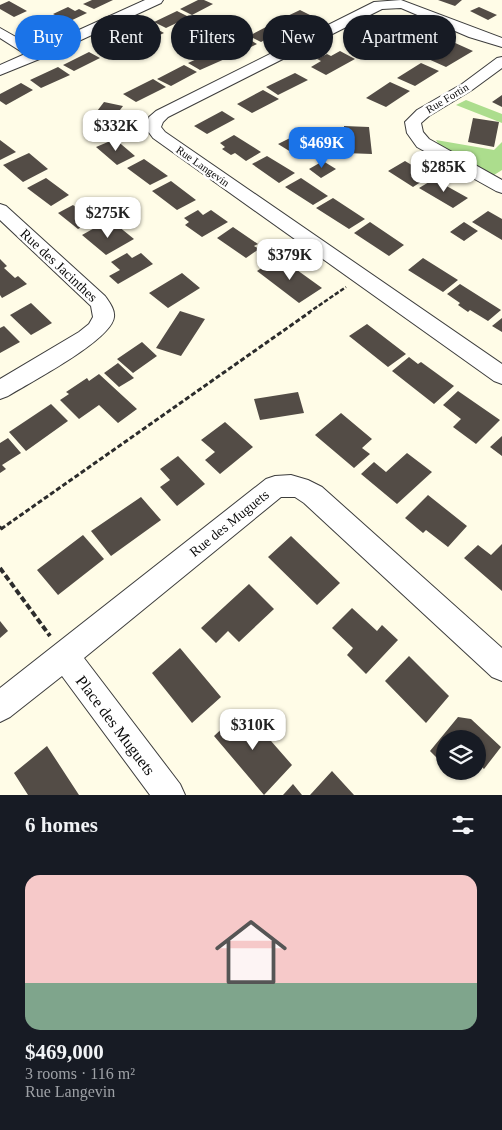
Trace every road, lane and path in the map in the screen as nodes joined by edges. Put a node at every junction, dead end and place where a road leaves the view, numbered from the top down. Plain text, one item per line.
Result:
1 (156, 0) edge
2 (0, 32) edge
3 (81, 35) edge
4 (15, 41) edge
5 (502, 43) edge
6 (25, 60) edge
7 (502, 61) edge
8 (0, 71) edge
9 (502, 186) edge
10 (0, 210) edge
11 (361, 276) junction
12 (502, 375) edge
13 (0, 390) edge
14 (0, 529) edge
15 (0, 568) edge
16 (64, 655) junction
17 (502, 667) edge
18 (0, 708) edge
19 (169, 795) edge

1 - 3 street
2 - 4 street
5 - 11 street, Rue Langevin
6 - 8 street
7 - 9 street, Rue Fortin
10 - 13 street, Rue des Jacinthes
11 - 12 street, Rue Langevin
11 - 14 path
15 - 16 path
16 - 17 street, Rue des Muguets
16 - 18 street, Rue des Muguets
16 - 19 street, Place des Muguets

